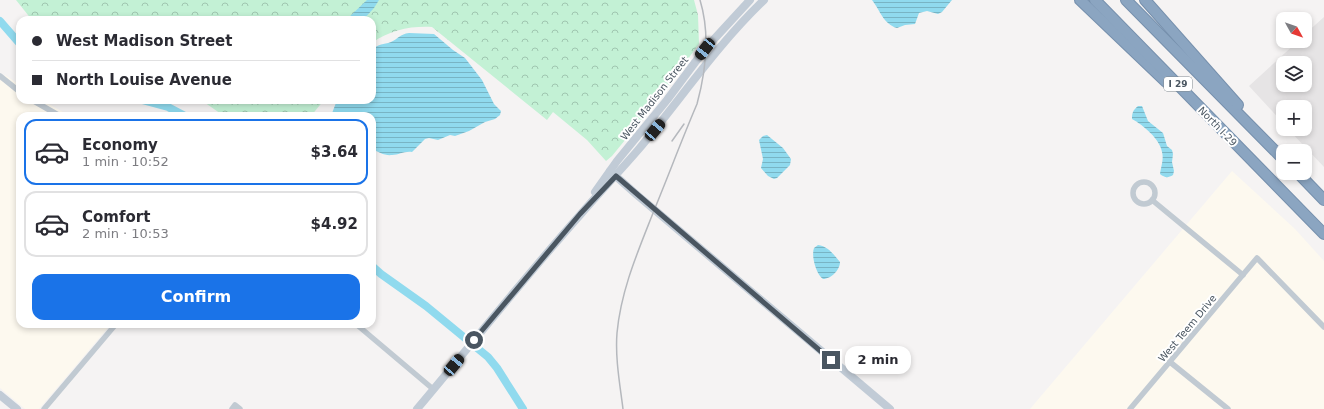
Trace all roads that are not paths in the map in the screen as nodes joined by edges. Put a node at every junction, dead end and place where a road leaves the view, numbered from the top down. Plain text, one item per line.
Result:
1 (750, 0) edge
2 (1080, 0) edge
3 (1095, 0) edge
4 (1126, 0) edge
5 (1145, 0) edge
6 (760, 2) edge
7 (0, 76) edge
8 (16, 89) edge
9 (39, 104) edge
10 (53, 112) edge
11 (1276, 148) edge
12 (1276, 152) edge
13 (1260, 169) junction
14 (613, 174) junction
15 (1306, 180) edge
16 (1152, 200) junction
17 (1324, 200) edge
18 (1324, 234) edge
19 (1243, 275) junction
20 (1324, 327) edge
21 (113, 328) edge
22 (361, 328) edge
23 (1170, 362) junction
24 (433, 389) junction
25 (0, 395) edge
26 (17, 409) edge
27 (44, 409) edge
28 (417, 409) edge
29 (890, 409) edge
30 (1130, 409) edge
31 (1228, 409) edge

1 - 14 main road, West Madison Street
2 - 13 highway
3 - 13 highway, North I-29 / I 29
4 - 12 highway, I 29
5 - 11 highway
6 - 14 main road, West Madison Street
7 - 8 street
9 - 10 street
13 - 18 highway, North I-29 / I 29
14 - 24 main road, West Madison Street
14 - 29 main road
15 - 17 highway
16 - 16 street
16 - 19 street
19 - 20 street, West Teem Drive
19 - 23 street, West Teem Drive
21 - 27 street
22 - 24 street
23 - 30 street, West Teem Drive
23 - 31 street
24 - 28 main road, West Madison Street
25 - 26 main road

